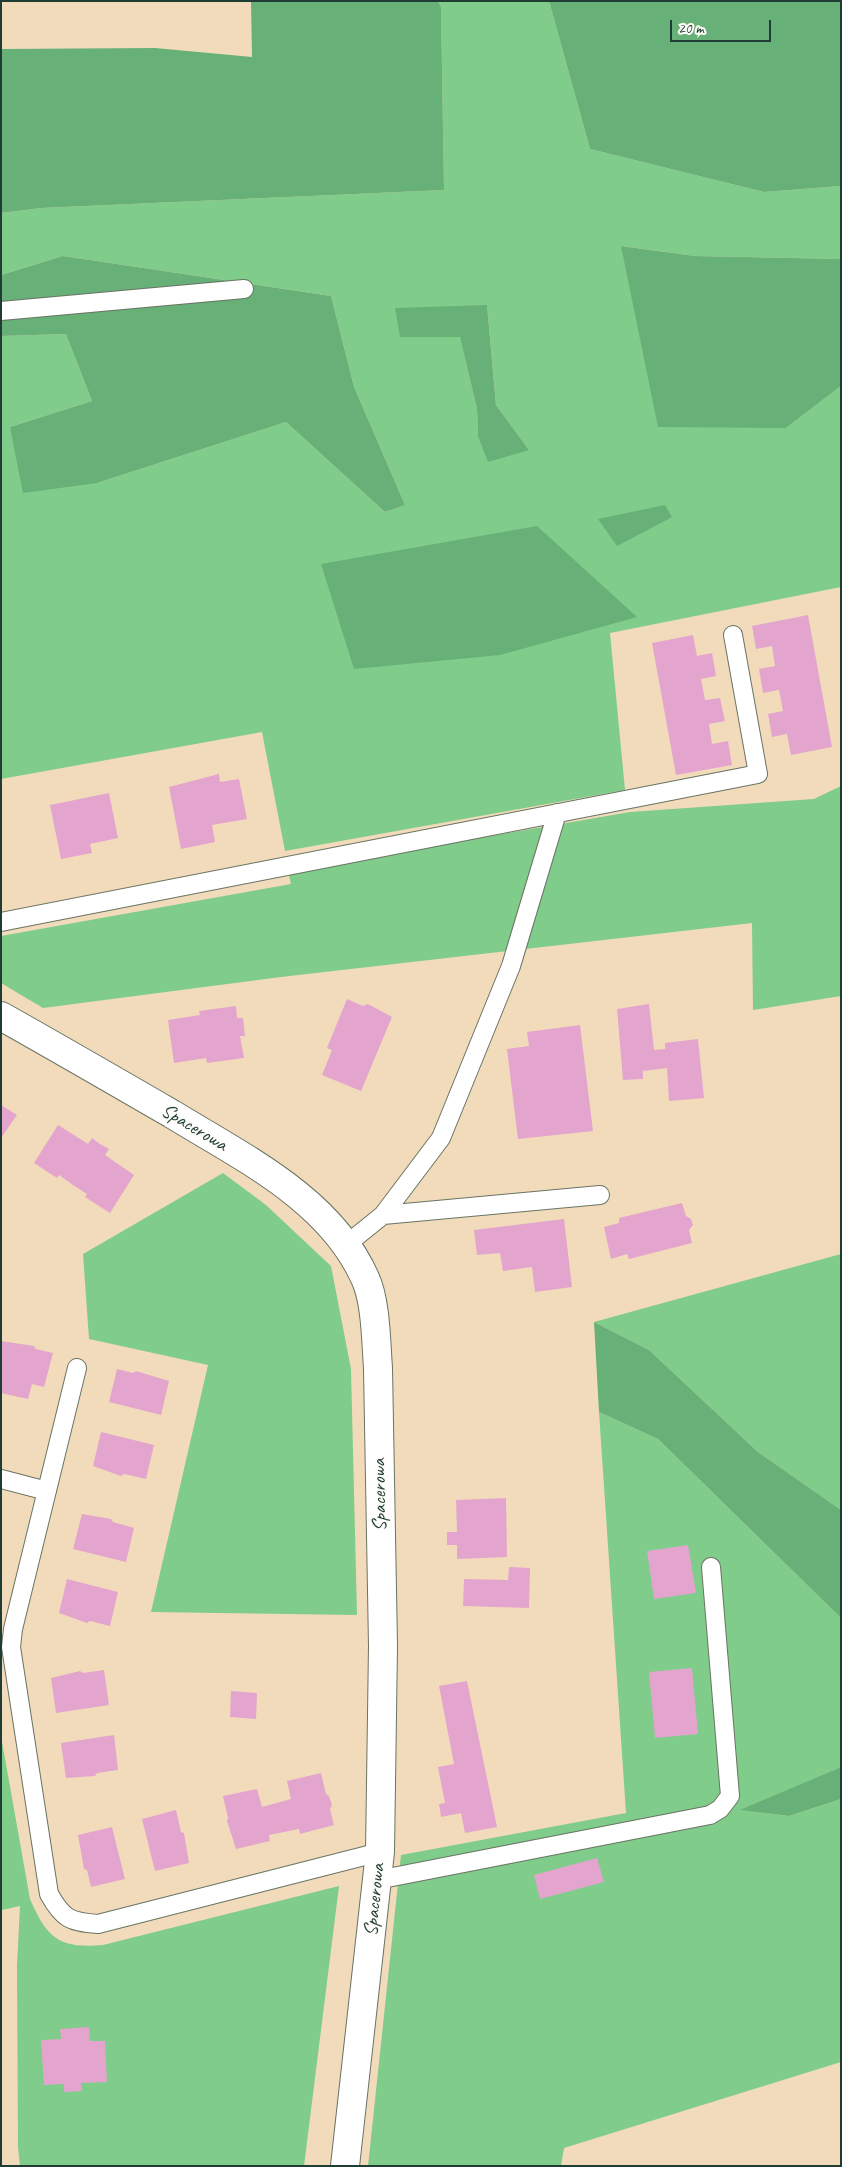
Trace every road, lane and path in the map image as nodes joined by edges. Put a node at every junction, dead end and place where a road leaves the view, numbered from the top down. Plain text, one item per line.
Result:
1 (244, 289) dead end
2 (1, 311) edge
3 (733, 635) dead end
4 (557, 813) junction
5 (1, 922) edge
6 (1, 1016) edge
7 (600, 1195) dead end
8 (383, 1215) junction
9 (347, 1244) junction
10 (77, 1368) dead end
11 (1, 1479) edge
12 (47, 1491) junction
13 (711, 1567) dead end
14 (380, 1852) junction
15 (377, 1880) junction
16 (345, 2166) edge

1 - 2 lane
3 - 4 lane
4 - 5 lane
4 - 8 lane
6 - 9 street, Spacerowa
7 - 8 lane
8 - 9 lane
9 - 14 street, Spacerowa
10 - 12 lane
11 - 12 lane
12 - 14 lane
13 - 15 lane
14 - 15 street, Spacerowa
15 - 16 street, Spacerowa

